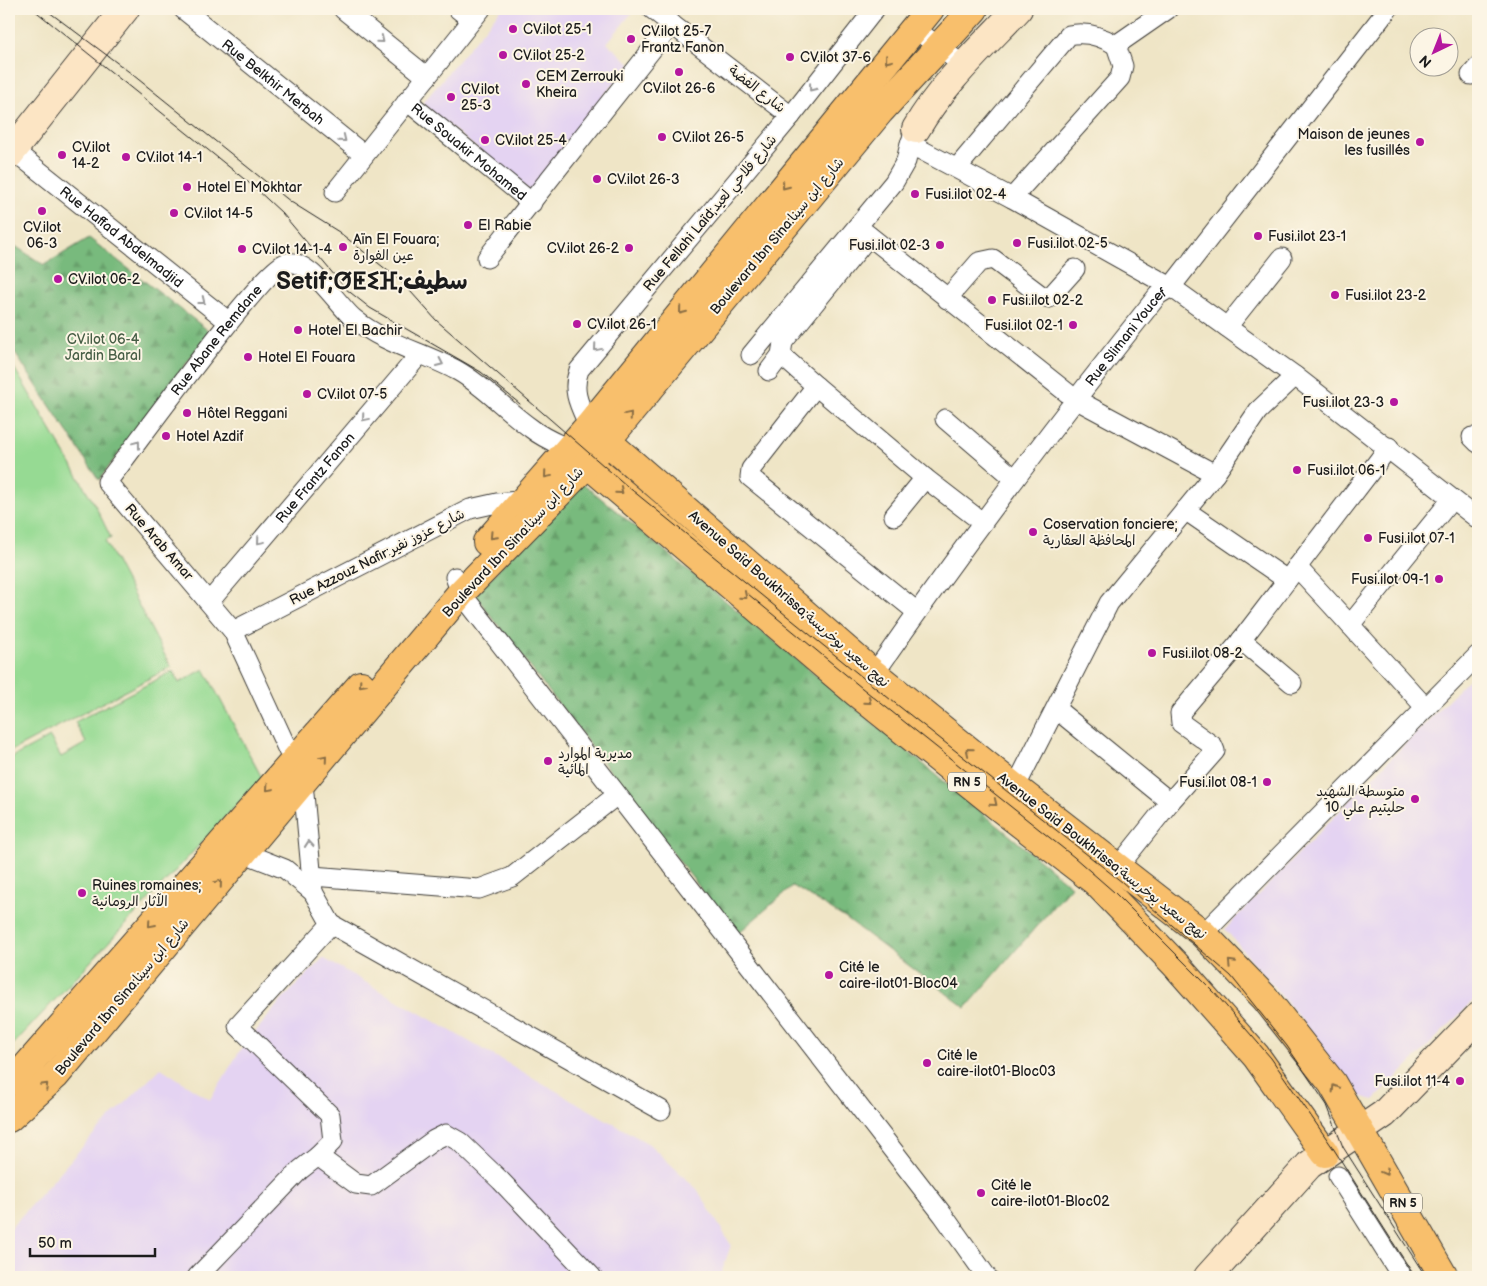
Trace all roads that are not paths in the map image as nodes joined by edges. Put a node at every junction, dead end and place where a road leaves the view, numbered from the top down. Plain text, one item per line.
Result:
1 (125, 9) edge
2 (182, 9) edge
3 (343, 9) edge
4 (652, 9) edge
5 (875, 9) edge
6 (974, 9) edge
7 (1018, 9) edge
8 (1168, 9) edge
9 (1388, 9) edge
10 (471, 13) edge
11 (922, 18) edge
12 (672, 24) junction
13 (1116, 45) junction
14 (938, 48) junction
15 (964, 66) junction
16 (427, 77) junction
17 (407, 101) junction
18 (791, 116) junction
19 (913, 137) junction
20 (10, 151) edge
21 (364, 155) junction
22 (957, 168) junction
23 (335, 192) dead end
24 (1012, 198) junction
25 (532, 203) junction
26 (863, 231) junction
27 (487, 258) dead end
28 (1282, 258) dead end
29 (1075, 269) dead end
30 (1171, 287) junction
31 (947, 299) junction
32 (229, 322) junction
33 (1227, 327) junction
34 (420, 354) junction
35 (751, 355) dead end
36 (781, 355) junction
37 (769, 371) dead end
38 (1295, 376) junction
39 (816, 386) junction
40 (1075, 400) junction
41 (945, 419) dead end
42 (598, 433) junction
43 (1389, 447) junction
44 (578, 456) junction
45 (1215, 474) junction
46 (925, 478) junction
47 (1015, 479) junction
48 (107, 482) joint
49 (1452, 499) junction
50 (526, 500) junction
51 (1185, 510) junction
52 (894, 516) dead end
53 (1478, 519) edge
54 (982, 522) junction
55 (1292, 573) junction
56 (458, 585) junction
57 (210, 601) junction
58 (917, 612) junction
59 (1350, 625) junction
60 (233, 631) junction
61 (1241, 640) junction
62 (1478, 655) edge
63 (874, 674) junction
64 (1292, 684) dead end
65 (1426, 708) junction
66 (1056, 709) junction
67 (299, 765) junction
68 (1015, 788) junction
69 (617, 795) junction
70 (1170, 802) junction
71 (244, 853) junction
72 (1118, 867) junction
73 (312, 884) junction
74 (331, 924) junction
75 (1203, 934) junction
76 (1478, 1017) edge
77 (9, 1082) edge
78 (661, 1110) dead end
79 (9, 1118) edge
80 (1361, 1129) junction
81 (1325, 1153) junction
82 (318, 1156) junction
83 (1338, 1176) dead end
84 (197, 1277) edge
85 (592, 1277) edge
86 (987, 1277) edge
87 (1208, 1277) edge
88 (1402, 1277) edge
89 (1444, 1277) edge

1 - 20 street
2 -> 21 street, Rue Belkhir Merbah
3 -> 16 street
4 - 12 street, شارع الفضة
5 -> 18 street, Rue Fellahi Laïd;شارع فلاحي لعيد
6 - 14 main road, Boulevard Ibn Sina:شارع ابن سينا
7 - 15 street
8 - 13 street
9 - 30 street, Rue Slimani Youcef
10 - 16 street
11 - 14 street
11 -> 42 main road, Boulevard Ibn Sina:شارع ابن سينا
12 - 18 street, شارع الفضة
12 - 25 street
13 - 22 street
13 - 24 street
14 - 15 street
42 -> 14 main road, Boulevard Ibn Sina:شارع ابن سينا
15 - 19 street
16 - 17 street
17 - 21 street
17 - 25 street, Rue Souakir Mohamed
18 -> 42 street, Rue Fellahi Laïd;شارع فلاحي لعيد
19 - 22 street
19 - 26 street
20 -> 32 street, Rue Haffad Abdelmadjid
21 - 23 street
22 - 24 street
24 - 30 street
25 - 27 street
26 - 31 street
26 - 35 street
26 - 36 street
28 - 33 street
29 - 31 street
30 - 33 street
30 - 40 street, Rue Slimani Youcef
31 - 40 street
32 - 34 street, Rue Abane Remdane
48 -> 32 street, Rue Abane Remdane
33 - 38 street
34 -> 44 street, Rue Abane Remdane
34 -> 57 street, Rue Frantz Fanon
36 - 37 street
36 - 39 street
38 - 43 street
38 - 45 street
39 - 46 street
39 - 58 street
40 - 45 street
40 - 47 street, Rue Slimani Youcef
41 - 47 street
42 - 44 main road, Boulevard Ibn Sina:شارع ابن سينا
42 - 63 main road, Avenue Saïd Boukhrissa;نهج سعيد بوخريسة / RN 5
43 - 49 street
43 - 55 street
44 -> 50 main road, Boulevard Ibn Sina:شارع ابن سينا
44 - 56 main road, Boulevard Ibn Sina:شارع ابن سينا
44 -> 81 main road, Avenue Saïd Boukhrissa;نهج سعيد بوخريسة / RN 5
45 - 51 street
46 - 52 street
46 - 54 street
47 - 54 street, Rue Slimani Youcef
48 - 57 street, Rue Arab Amar
49 - 53 street
49 - 59 street
50 -> 56 main road, Boulevard Ibn Sina:شارع ابن سينا
50 - 60 street, Rue Azzouz Nafir;شارع عزوز نفير
51 - 55 street
51 - 66 street
54 - 58 street, Rue Slimani Youcef
55 - 59 street
55 - 61 street
56 - 67 main road, Boulevard Ibn Sina:شارع ابن سينا
56 - 69 street
57 - 60 street, Rue Arab Amar
58 - 63 street, Rue Slimani Youcef
59 - 65 street
60 - 67 street, Rue Arab Amar
61 - 64 street
61 - 70 street
62 - 65 street
68 -> 63 main road, Avenue Saïd Boukhrissa;نهج سعيد بوخريسة / RN 5
65 - 75 street
66 - 68 street
66 - 70 street
67 - 71 main road, Boulevard Ibn Sina:شارع ابن سينا
73 -> 67 street, Rue Arab Amar
67 -> 77 main road
68 - 72 main road, Avenue Saïd Boukhrissa;نهج سعيد بوخريسة / RN 5
69 - 73 street
69 - 86 street
70 - 72 street
71 - 73 street
79 -> 71 main road, Boulevard Ibn Sina:شارع ابن سينا
72 - 75 main road, Avenue Saïd Boukhrissa;نهج سعيد بوخريسة / RN 5
73 - 74 street
74 - 78 street
74 - 82 street
80 -> 75 main road, Avenue Saïd Boukhrissa;نهج سعيد بوخريسة / RN 5
76 - 80 street
80 - 81 street
80 -> 89 main road, Avenue Saïd Boukhrissa;نهج سعيد بوخريسة / RN 5
81 - 87 street
82 - 84 street
82 - 85 street
83 - 88 street

